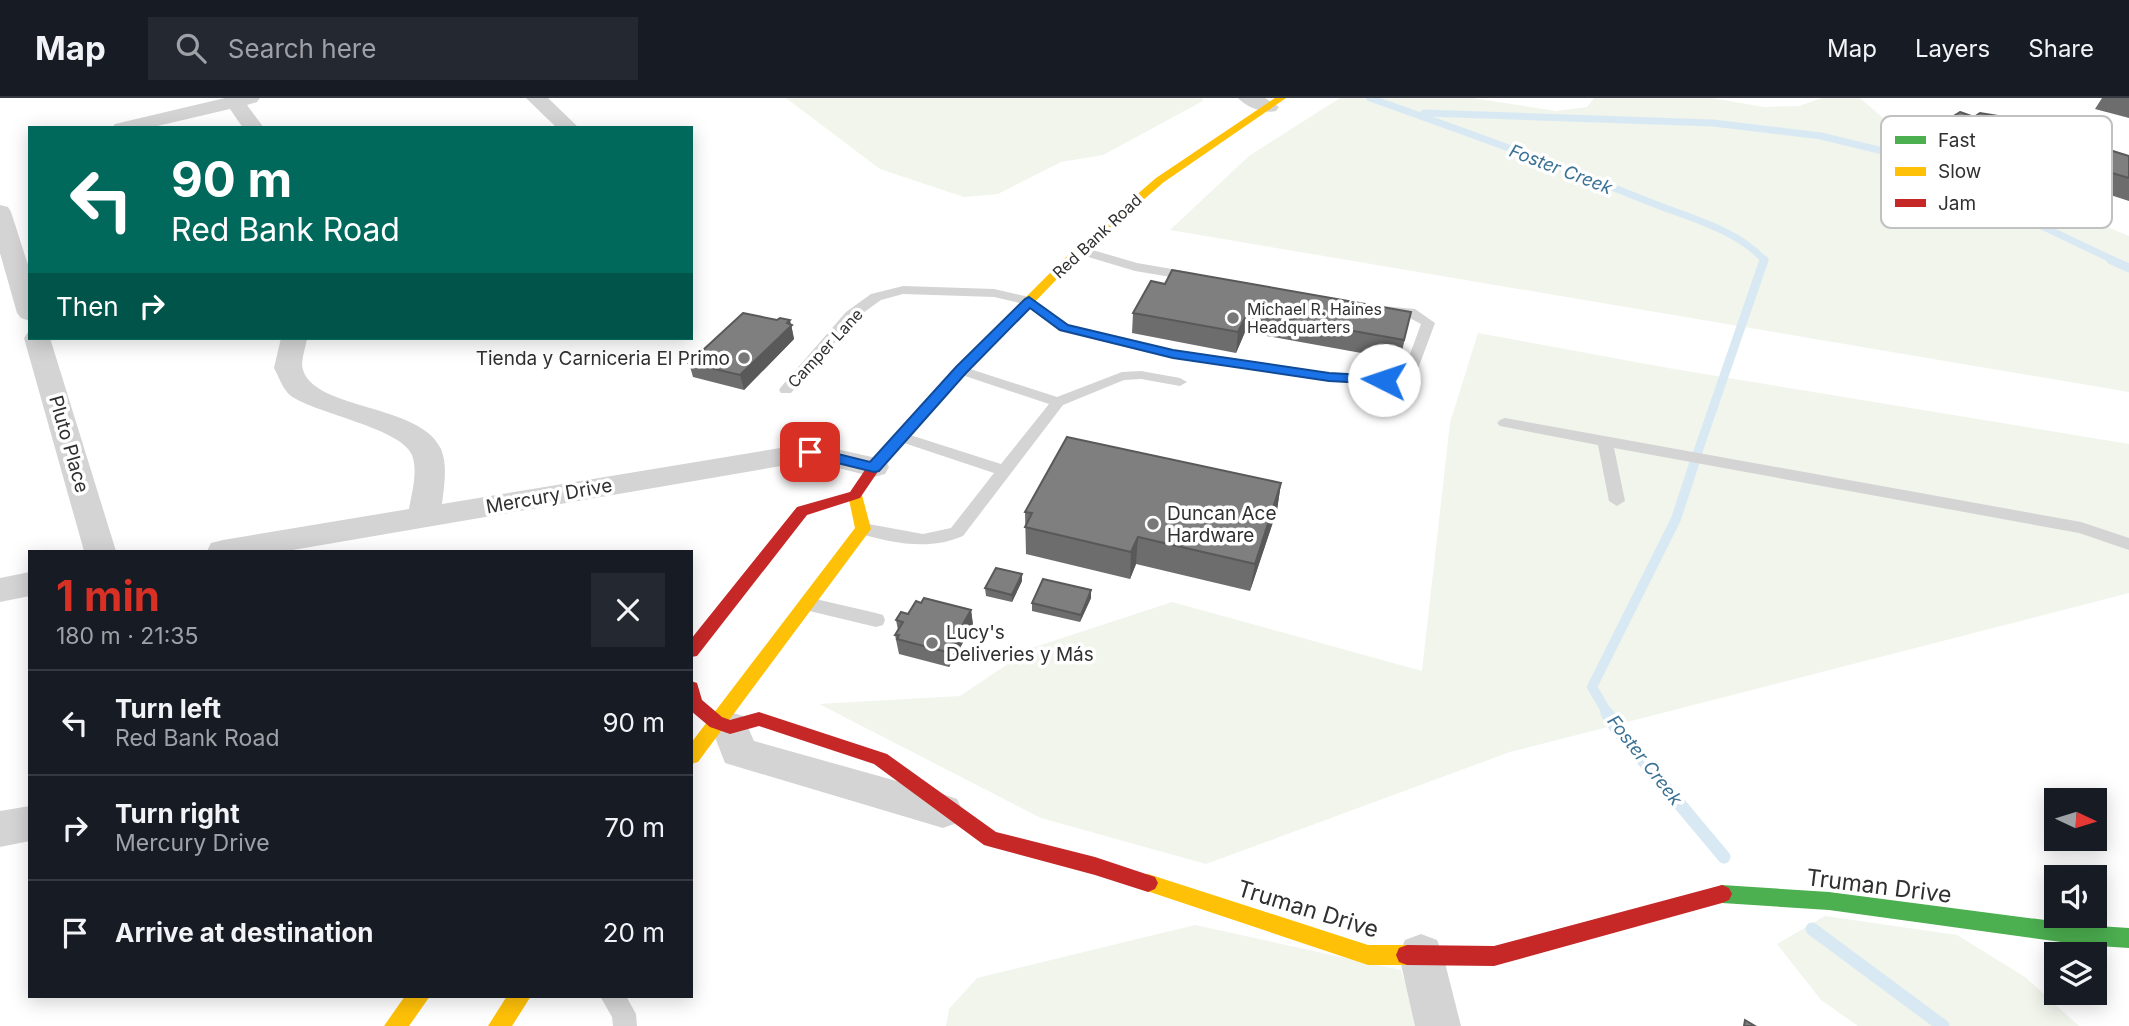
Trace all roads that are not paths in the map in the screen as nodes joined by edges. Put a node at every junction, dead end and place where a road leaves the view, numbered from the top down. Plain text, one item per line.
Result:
1 (536, 98) edge
2 (1248, 98) edge
3 (242, 100) edge
4 (1275, 102) edge
5 (131, 126) edge
6 (253, 126) edge
7 (567, 126) edge
8 (0, 212) edge
9 (1079, 250) junction
10 (1204, 279) edge
11 (1029, 301) junction
12 (1368, 305) edge
13 (28, 306) edge
14 (38, 340) edge
15 (294, 340) edge
16 (961, 370) junction
17 (1180, 382) dead end
18 (786, 390) dead end
19 (1058, 402) junction
20 (1505, 423) dead end
21 (901, 437) junction
22 (1605, 441) junction
23 (874, 467) junction
24 (1003, 470) junction
25 (855, 495) junction
26 (1617, 501) dead end
27 (424, 517) junction
28 (863, 529) junction
29 (2129, 544) edge
30 (100, 550) edge
31 (229, 550) edge
32 (28, 584) edge
33 (0, 590) edge
34 (807, 604) junction
35 (876, 620) dead end
36 (693, 648) edge
37 (693, 698) edge
38 (723, 724) junction
39 (693, 755) edge
40 (960, 817) joint
41 (28, 823) edge
42 (0, 829) edge
43 (2125, 939) edge
44 (1421, 955) junction
45 (417, 998) edge
46 (519, 998) edge
47 (613, 998) edge
48 (395, 1026) edge
49 (499, 1026) edge
50 (625, 1026) edge
51 (1438, 1026) edge

1 - 7 street
2 - 4 street
3 - 5 street
3 - 6 street
4 - 9 main road, Red Bank Road
8 - 13 street
9 - 10 lane
9 - 11 main road, Red Bank Road
11 - 12 lane
11 - 16 main road, Red Bank Road
11 - 18 lane, Camper Lane
14 - 30 street, Pluto Place
15 - 27 street
16 - 19 lane
16 - 21 main road, Red Bank Road
17 - 19 lane
19 - 24 lane
20 - 22 lane
21 - 23 main road, Red Bank Road
21 - 24 lane
22 - 26 lane
22 - 29 lane
23 - 25 main road, Red Bank Road
23 - 27 street, Mercury Drive
24 - 28 lane
25 - 28 main road
25 - 36 main road
27 - 31 street, Mercury Drive
28 - 34 main road
32 - 33 street
34 - 35 lane
34 - 38 main road
37 - 38 main road
38 - 39 main road
38 - 40 street
40 - 44 main road, Truman Drive
41 - 42 street
43 - 44 main road, Truman Drive
44 - 51 street
45 - 48 main road
46 - 49 main road
47 - 50 lane

